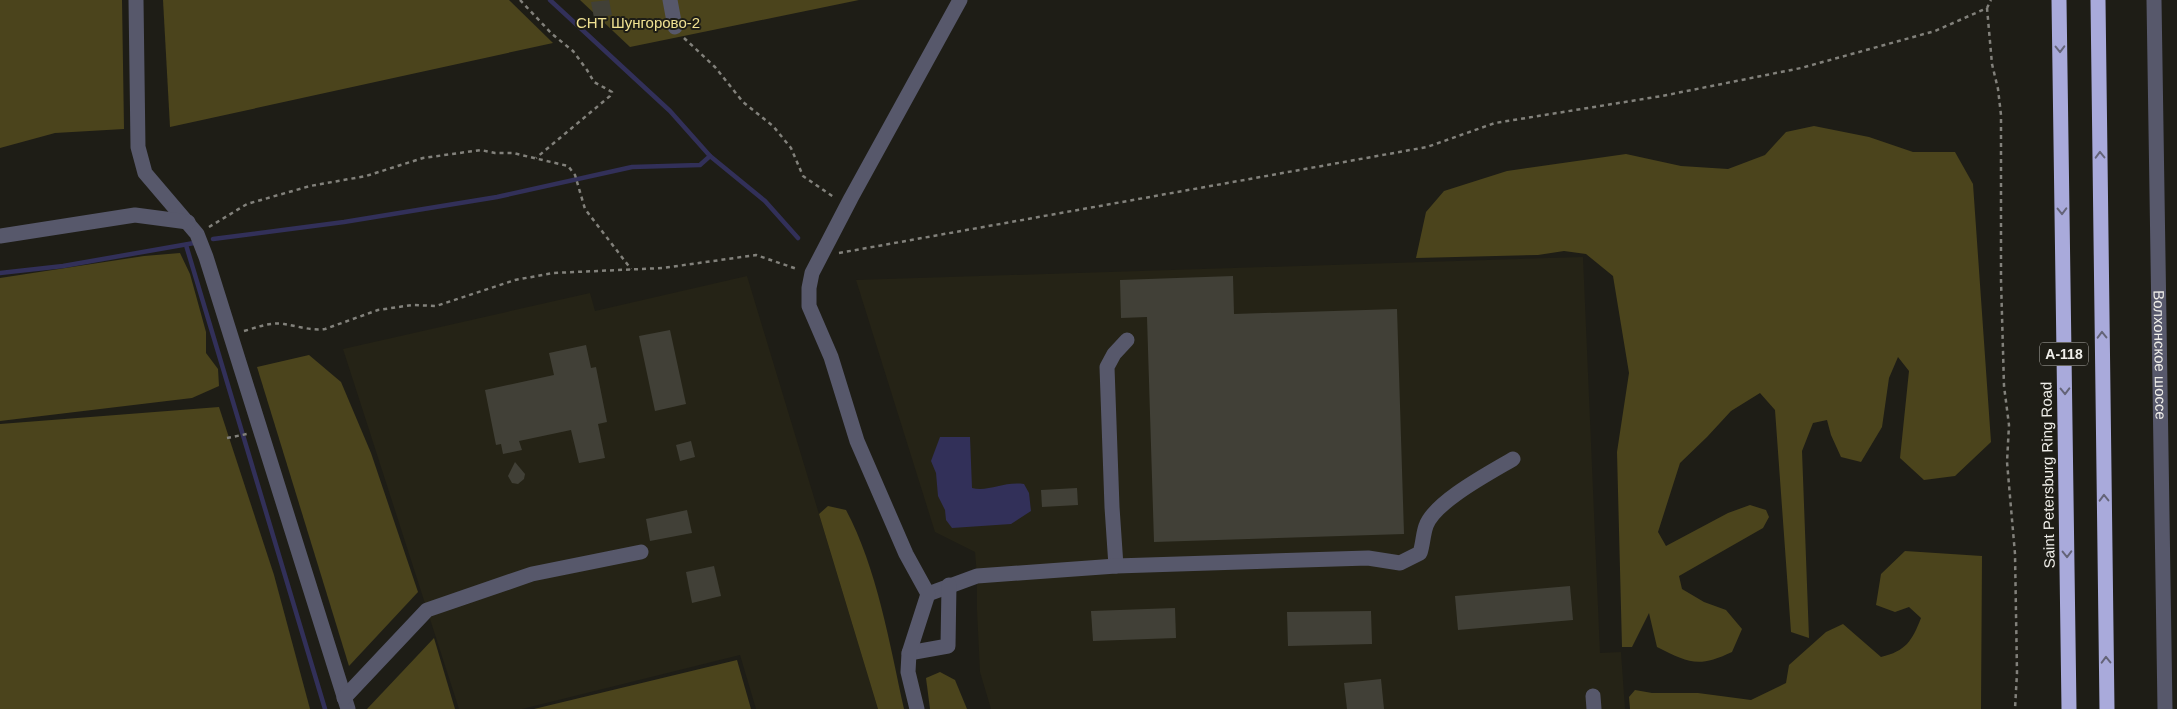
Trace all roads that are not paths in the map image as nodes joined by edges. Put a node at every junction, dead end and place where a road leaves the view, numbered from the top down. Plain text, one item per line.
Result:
1 (136, 0) edge
2 (670, 0) edge
3 (960, 0) edge
4 (2059, 0) edge
5 (2098, 0) edge
6 (2154, 0) edge
7 (675, 27) road end
8 (188, 222) junction
9 (0, 236) edge
10 (1127, 340) dead end
11 (1513, 459) dead end
12 (641, 552) dead end
13 (1116, 566) junction
14 (950, 585) junction
15 (928, 594) junction
16 (908, 653) junction
17 (346, 703) edge
18 (917, 709) edge
19 (2069, 709) edge
20 (2107, 709) edge
21 (2165, 709) edge

1 - 8 street
2 - 7 street
3 - 15 street
4 -> 19 highway, Saint Petersburg Ring Road / А-118
20 -> 5 highway, А-118
6 - 21 street, Волхонское шоссе
8 - 9 street
8 - 17 street
10 - 13 street
11 - 13 street
12 - 17 street
13 - 14 street
14 - 15 street
14 - 16 street
15 - 16 street
16 - 18 street

